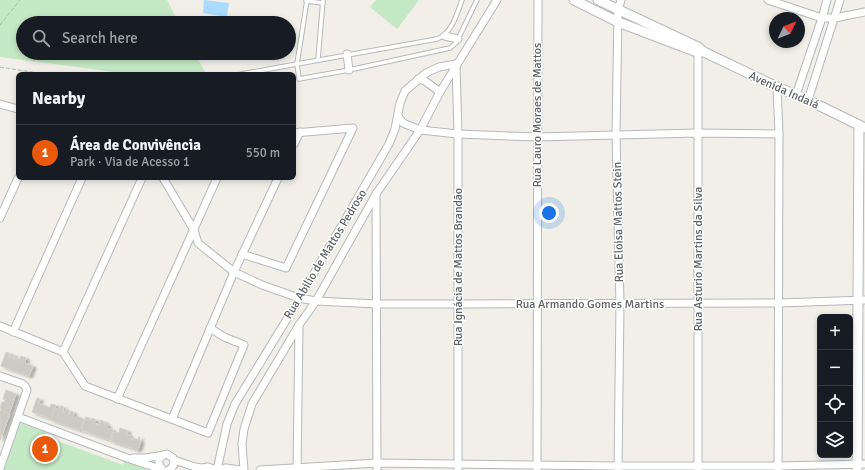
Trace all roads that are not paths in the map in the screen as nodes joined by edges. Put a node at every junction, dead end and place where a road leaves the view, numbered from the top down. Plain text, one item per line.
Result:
1 (306, 0) edge
2 (462, 0) edge
3 (477, 0) edge
4 (497, 0) edge
5 (538, 0) edge
6 (574, 0) edge
7 (598, 0) edge
8 (621, 0) edge
9 (768, 0) edge
10 (827, 0) edge
11 (840, 0) edge
12 (323, 2) edge
13 (618, 10) junction
14 (865, 12) edge
15 (822, 18) junction
16 (835, 18) junction
17 (618, 22) junction
18 (445, 36) junction
19 (458, 39) junction
20 (700, 51) junction
21 (347, 54) junction
22 (318, 59) junction
23 (297, 64) junction
24 (456, 64) junction
25 (350, 70) junction
26 (252, 72) edge
27 (299, 79) junction
28 (418, 79) junction
29 (296, 80) edge
30 (777, 87) junction
31 (440, 92) junction
32 (796, 95) junction
33 (808, 100) junction
34 (0, 104) edge
35 (16, 108) edge
36 (398, 116) junction
37 (863, 126) edge
38 (420, 130) junction
39 (297, 132) edge
40 (697, 133) junction
41 (458, 134) junction
42 (779, 134) junction
43 (616, 135) junction
44 (537, 136) junction
45 (17, 180) edge
46 (81, 180) edge
47 (141, 180) edge
48 (164, 180) edge
49 (216, 180) edge
50 (277, 180) edge
51 (376, 194) junction
52 (0, 218) edge
53 (194, 230) junction
54 (242, 254) junction
55 (233, 273) junction
56 (298, 299) junction
57 (862, 300) edge
58 (316, 301) junction
59 (779, 302) junction
60 (620, 303) junction
61 (698, 303) junction
62 (377, 304) junction
63 (458, 304) junction
64 (538, 304) junction
65 (299, 325) junction
66 (0, 326) edge
67 (210, 328) junction
68 (13, 332) junction
69 (63, 352) junction
70 (0, 376) edge
71 (117, 398) junction
72 (18, 417) junction
73 (172, 419) junction
74 (165, 455) junction
75 (127, 458) junction
76 (174, 460) junction
77 (860, 466) edge
78 (377, 467) edge
79 (458, 467) edge
80 (0, 468) edge
81 (537, 468) edge
82 (618, 468) edge
83 (698, 468) edge
84 (778, 468) edge
85 (201, 469) edge
86 (296, 469) edge
87 (163, 470) edge
88 (169, 470) edge
89 (217, 470) edge
90 (240, 470) edge
91 (244, 470) edge
92 (260, 470) edge

1 - 12 lane
1 - 23 lane
2 - 18 lane
3 - 19 lane
4 - 24 street, Rua Abilio de Mattos Pedroso
5 - 44 street, Rua Lauro Moraes de Mattos
6 - 17 street, Avenida Indaiá
7 - 13 street, Avenida Indaiá
8 - 13 street, Rua Eloisa Mattos Stein
9 - 15 street
10 - 15 street
11 - 16 street
12 - 22 lane
13 - 17 street, Rua Eloisa Mattos Stein
13 - 20 street, Avenida Indaiá
14 - 16 street
15 - 16 street
15 - 32 street
16 - 33 street
17 - 20 street, Avenida Indaiá
17 - 43 street, Rua Eloisa Mattos Stein
18 - 19 street
18 - 21 lane
19 - 25 lane
20 - 30 street, Avenida Indaiá
20 - 40 street, Rua Asturio Martins da Silva
21 - 22 lane
21 - 25 street
22 - 23 lane
23 - 26 lane
23 - 27 lane
24 - 28 street, Rua Abilio de Mattos Pedroso
24 - 31 street, Rua Abilio de Mattos Pedroso
24 - 41 street, Rua Ignácia de Mattos Brandão
25 - 27 lane
27 - 29 lane
28 - 31 street
28 - 36 street, Rua Abilio de Mattos Pedroso
30 - 32 street, Avenida Indaiá
30 - 42 street
31 - 38 street, Rua Abilio de Mattos Pedroso
32 - 33 street, Avenida Indaiá
33 - 37 street, Avenida Indaiá
34 - 35 street
36 - 38 street
36 - 56 street, Rua Abilio de Mattos Pedroso
37 - 57 street
38 - 41 street
38 - 51 street, Rua Abilio de Mattos Pedroso
39 - 54 street
40 - 42 street
40 - 43 street
40 - 61 street, Rua Asturio Martins da Silva
41 - 44 street
41 - 63 street, Rua Ignácia de Mattos Brandão
42 - 59 street
43 - 44 street
43 - 60 street, Rua Eloisa Mattos Stein
44 - 64 street, Rua Lauro Moraes de Mattos
45 - 52 street
46 - 68 street
47 - 69 street
48 - 53 street, Rua Armando Gomes Martins
49 - 53 street
50 - 54 street
51 - 58 street, Rua Abilio de Mattos Pedroso
51 - 62 street
53 - 55 street, Rua Armando Gomes Martins
53 - 71 street
54 - 55 street
55 - 56 street, Rua Armando Gomes Martins
55 - 67 street
56 - 58 street, Rua Armando Gomes Martins
56 - 89 street, Rua Abilio de Mattos Pedroso
57 - 59 street, Rua Armando Gomes Martins
57 - 77 street
58 - 62 street, Rua Armando Gomes Martins
58 - 65 street, Rua Abilio de Mattos Pedroso
59 - 61 street, Rua Armando Gomes Martins
59 - 84 street
60 - 61 street, Rua Armando Gomes Martins
60 - 64 street, Rua Armando Gomes Martins
60 - 82 street, Rua Eloisa Mattos Stein
61 - 83 street, Rua Asturio Martins da Silva
62 - 63 street, Rua Armando Gomes Martins
62 - 78 street
63 - 64 street, Rua Armando Gomes Martins
63 - 79 street, Rua Ignácia de Mattos Brandão
64 - 81 street, Rua Lauro Moraes de Mattos
65 - 86 street
65 - 91 street, Rua Abilio de Mattos Pedroso
66 - 68 street
67 - 73 street
67 - 73 street
68 - 69 street
69 - 71 street
70 - 72 street
71 - 73 street
72 - 75 street
72 - 80 street
74 - 75 street
74 - 76 street
74 - 87 street
75 - 87 street
76 - 85 street
76 - 88 street
77 - 84 street
78 - 79 street
78 - 86 street
79 - 81 street
81 - 82 street
82 - 83 street
83 - 84 street
85 - 89 street
86 - 92 street
89 - 90 street

